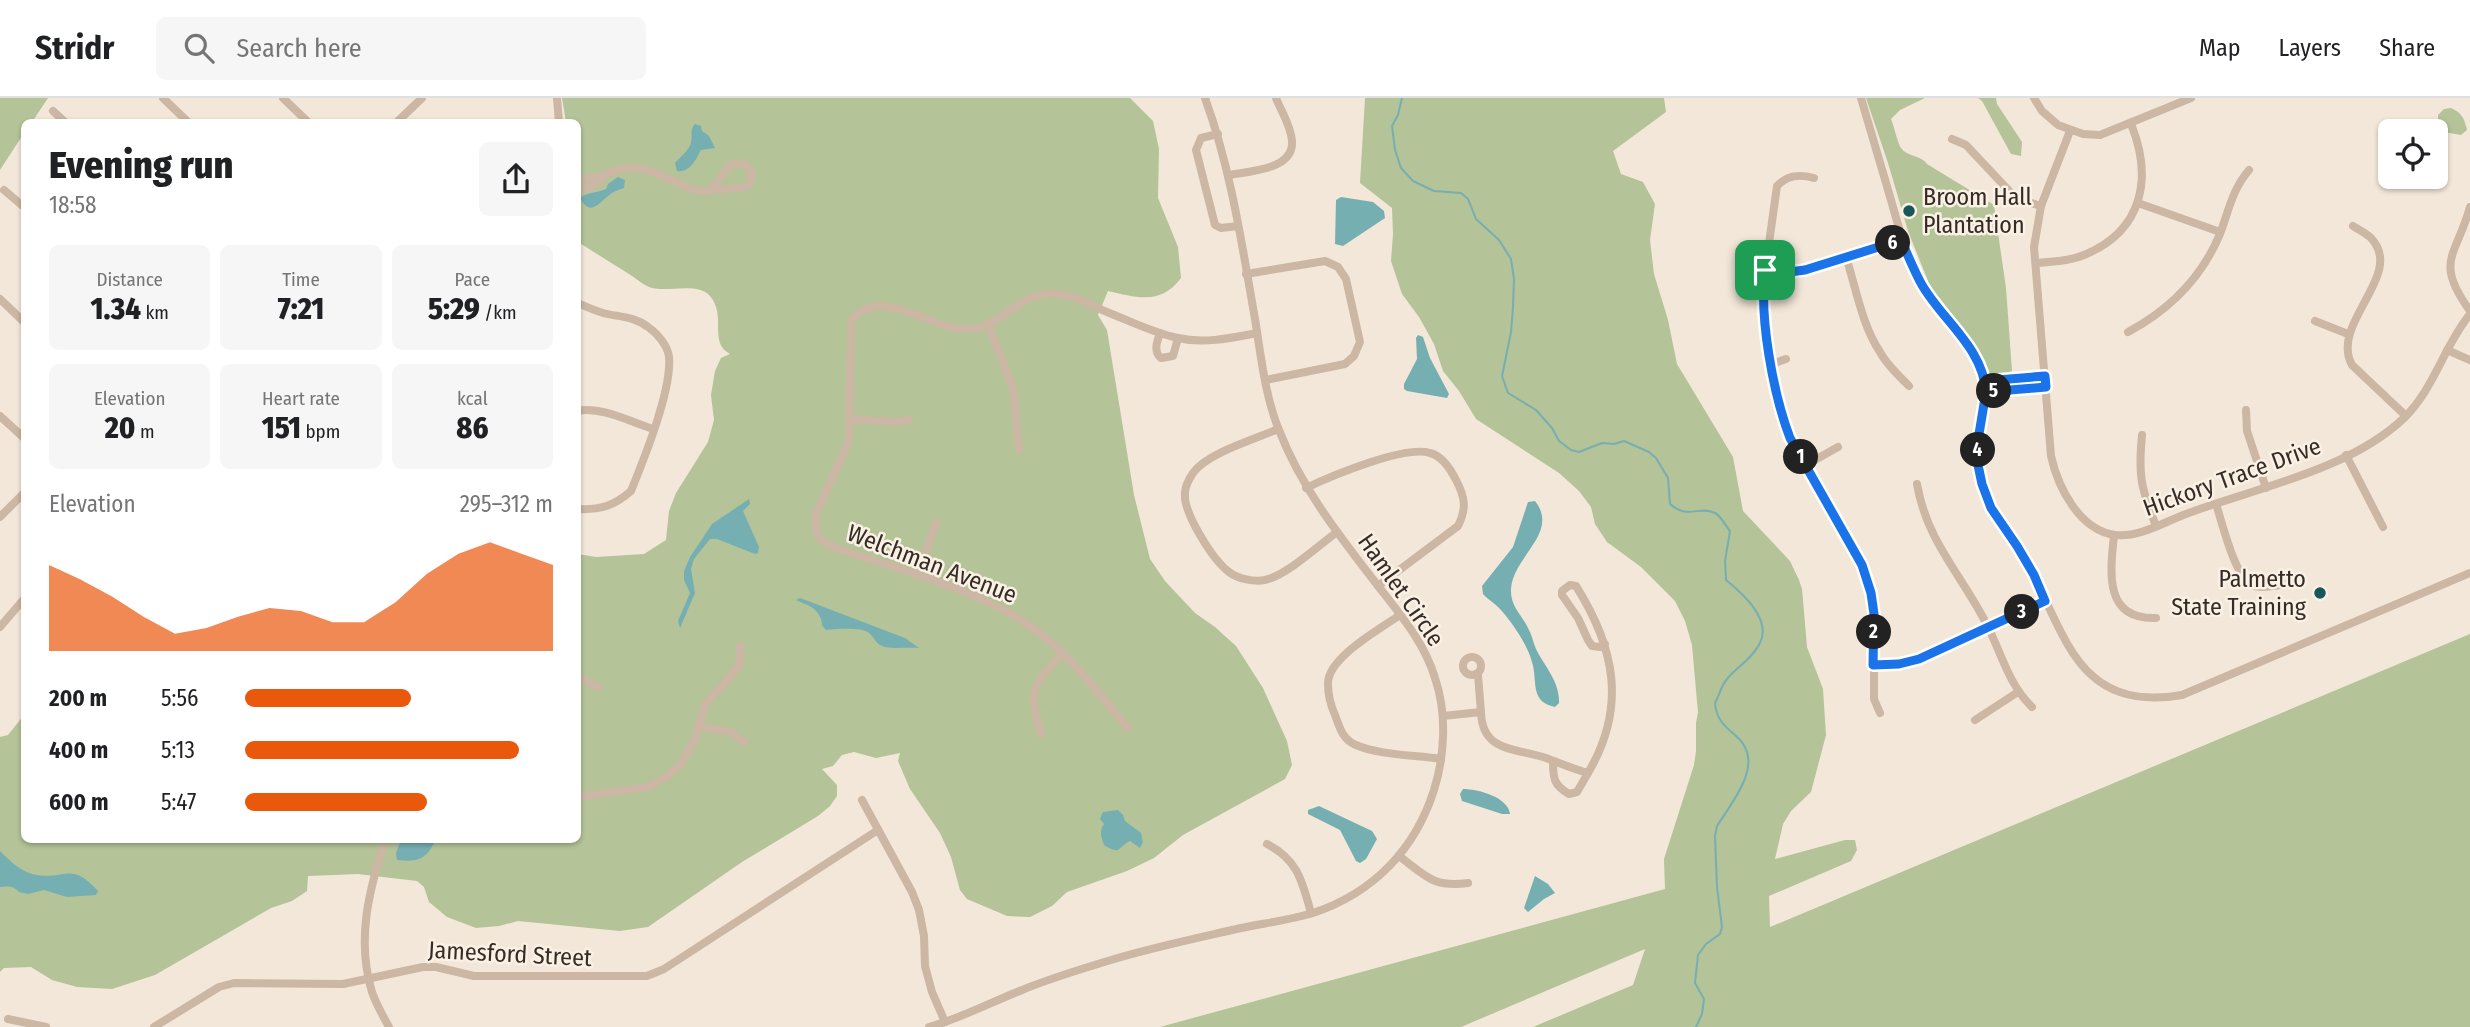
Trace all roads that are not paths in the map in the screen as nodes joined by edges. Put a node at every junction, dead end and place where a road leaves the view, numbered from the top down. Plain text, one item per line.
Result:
1 (163, 98) edge
2 (282, 98) edge
3 (407, 98) edge
4 (422, 98) edge
5 (557, 98) edge
6 (1205, 98) edge
7 (1276, 98) edge
8 (1861, 98) edge
9 (2034, 98) edge
10 (2191, 98) edge
11 (414, 105) junction
12 (53, 111) dead end
13 (62, 119) edge
14 (185, 119) edge
15 (305, 119) edge
16 (400, 119) edge
17 (559, 119) edge
18 (2131, 124) junction
19 (2070, 131) junction
20 (1218, 134) junction
21 (1952, 139) dead end
22 (2249, 170) dead end
23 (607, 175) junction
24 (1229, 175) junction
25 (581, 178) edge
26 (1814, 178) dead end
27 (581, 189) edge
28 (4, 190) dead end
29 (711, 190) junction
30 (2138, 203) junction
31 (21, 204) edge
32 (2040, 206) junction
33 (2470, 207) edge
34 (1238, 226) junction
35 (2353, 226) dead end
36 (2220, 232) junction
37 (1901, 240) junction
38 (1846, 257) junction
39 (2036, 264) junction
40 (1765, 270) junction
41 (1246, 274) junction
42 (0, 299) edge
43 (581, 304) edge
44 (2470, 313) edge
45 (21, 319) edge
46 (2315, 321) dead end
47 (988, 324) junction
48 (2128, 332) dead end
49 (1160, 333) junction
50 (1257, 333) junction
51 (2348, 334) junction
52 (1178, 338) junction
53 (2447, 350) junction
54 (1786, 359) dead end
55 (2470, 360) edge
56 (1772, 365) junction
57 (2045, 376) junction
58 (1266, 380) junction
59 (1985, 381) junction
60 (1909, 386) dead end
61 (2046, 387) junction
62 (1986, 392) junction
63 (581, 410) edge
64 (2246, 410) dead end
65 (0, 416) edge
66 (2406, 416) junction
67 (850, 419) junction
68 (909, 420) dead end
69 (653, 429) junction
70 (1278, 429) junction
71 (21, 435) edge
72 (2142, 435) dead end
73 (1838, 447) dead end
74 (1019, 450) dead end
75 (2346, 455) junction
76 (1805, 465) junction
77 (1917, 484) dead end
78 (1306, 488) junction
79 (2266, 488) junction
80 (21, 496) edge
81 (2216, 504) junction
82 (581, 509) edge
83 (0, 517) edge
84 (936, 522) dead end
85 (2156, 526) junction
86 (2383, 527) dead end
87 (1337, 532) junction
88 (2114, 535) junction
89 (2470, 573) edge
90 (918, 576) junction
91 (2292, 583) dead end
92 (1378, 586) junction
93 (2045, 601) junction
94 (21, 602) edge
95 (1592, 612) junction
96 (1400, 615) junction
97 (1578, 618) junction
98 (2157, 618) dead end
99 (0, 627) edge
100 (1989, 627) junction
101 (1605, 643) junction
102 (740, 646) dead end
103 (1063, 653) junction
104 (1873, 665) junction
105 (1478, 675) dead end
106 (581, 678) edge
107 (599, 687) dead end
108 (2018, 692) junction
109 (2032, 707) dead end
110 (1481, 712) junction
111 (1880, 713) dead end
112 (1443, 716) junction
113 (1975, 720) dead end
114 (698, 726) junction
115 (1128, 728) dead end
116 (1041, 734) dead end
117 (744, 742) dead end
118 (1441, 759) junction
119 (1553, 762) junction
120 (1588, 773) junction
121 (581, 797) edge
122 (862, 800) dead end
123 (878, 830) junction
124 (384, 843) edge
125 (1266, 844) dead end
126 (1399, 856) junction
127 (1468, 883) dead end
128 (1311, 913) junction
129 (370, 979) junction
130 (8, 1019) dead end
131 (945, 1022) junction
132 (46, 1027) edge
133 (154, 1027) edge
134 (389, 1027) edge
135 (929, 1027) edge

1 - 14 street
2 - 15 street
3 - 11 street
4 - 11 street
5 - 17 street
6 - 20 street, Hamlet Circle
7 - 24 street
8 - 37 street
9 - 19 street
10 - 18 street
11 - 16 street
12 - 13 street
18 - 19 street
18 - 30 street
19 - 32 street
20 - 24 street, Hamlet Circle
20 - 34 street
21 - 32 street
22 - 36 street
23 - 25 street
23 - 27 street
23 - 29 street
24 - 34 street, Hamlet Circle
26 - 40 street
28 - 31 street
29 - 29 street
30 - 36 street
30 - 39 street
32 - 39 street
33 - 44 street
34 - 41 street, Hamlet Circle
35 - 51 street
36 - 48 street
37 - 38 street
37 - 59 street
38 - 40 street
38 - 60 street
39 - 57 street
40 - 56 street
41 - 50 street, Hamlet Circle
41 - 58 street
42 - 45 street
43 - 69 street
44 - 53 street, Hickory Trace Drive
46 - 51 street
47 - 49 street, Welchman Avenue
47 - 67 street, Welchman Avenue
47 - 74 street
49 - 52 street, Welchman Avenue
49 - 52 street
50 - 52 street, Welchman Avenue
50 - 58 street, Hamlet Circle
51 - 66 street
53 - 55 street
53 - 66 street, Hickory Trace Drive
54 - 56 street
56 - 76 street
57 - 59 street
57 - 61 street
58 - 70 street, Hamlet Circle
59 - 62 street
61 - 62 street
61 - 88 street
62 - 93 street
63 - 69 street
64 - 79 street
65 - 71 street
66 - 75 street, Hickory Trace Drive
67 - 68 street
67 - 90 street, Welchman Avenue
69 - 82 street
70 - 78 street, Hamlet Circle
70 - 87 street
72 - 85 street
73 - 76 street
75 - 79 street, Hickory Trace Drive
75 - 86 street
76 - 104 street
77 - 100 street
78 - 87 street, Hamlet Circle
78 - 92 street
79 - 81 street, Hickory Trace Drive
80 - 83 street
81 - 85 street, Hickory Trace Drive
81 - 91 street
84 - 90 street
85 - 88 street, Hickory Trace Drive
87 - 92 street, Hamlet Circle
88 - 98 street
89 - 93 street
90 - 103 street, Welchman Avenue
92 - 96 street, Hamlet Circle
93 - 100 street
94 - 99 street
95 - 97 street
95 - 97 street
95 - 101 street
96 - 112 street, Hamlet Circle
96 - 118 street
97 - 101 street
100 - 104 street
100 - 108 street
101 - 120 street
102 - 114 street
103 - 115 street, Welchman Avenue
103 - 116 street
104 - 111 street
105 - 110 street
106 - 107 street
108 - 109 street
108 - 113 street
110 - 112 street
110 - 119 street
112 - 118 street, Hamlet Circle
114 - 117 street
114 - 121 street
118 - 126 street, Hamlet Circle
119 - 120 street
119 - 120 street
122 - 123 street
123 - 129 street, Jamesford Street
123 - 131 street
124 - 129 street
125 - 128 street
126 - 127 street
126 - 128 street, Hamlet Circle
128 - 131 street, Hamlet Circle
129 - 133 street, Jamesford Street
129 - 134 street
130 - 132 street
131 - 135 street, Hamlet Circle

